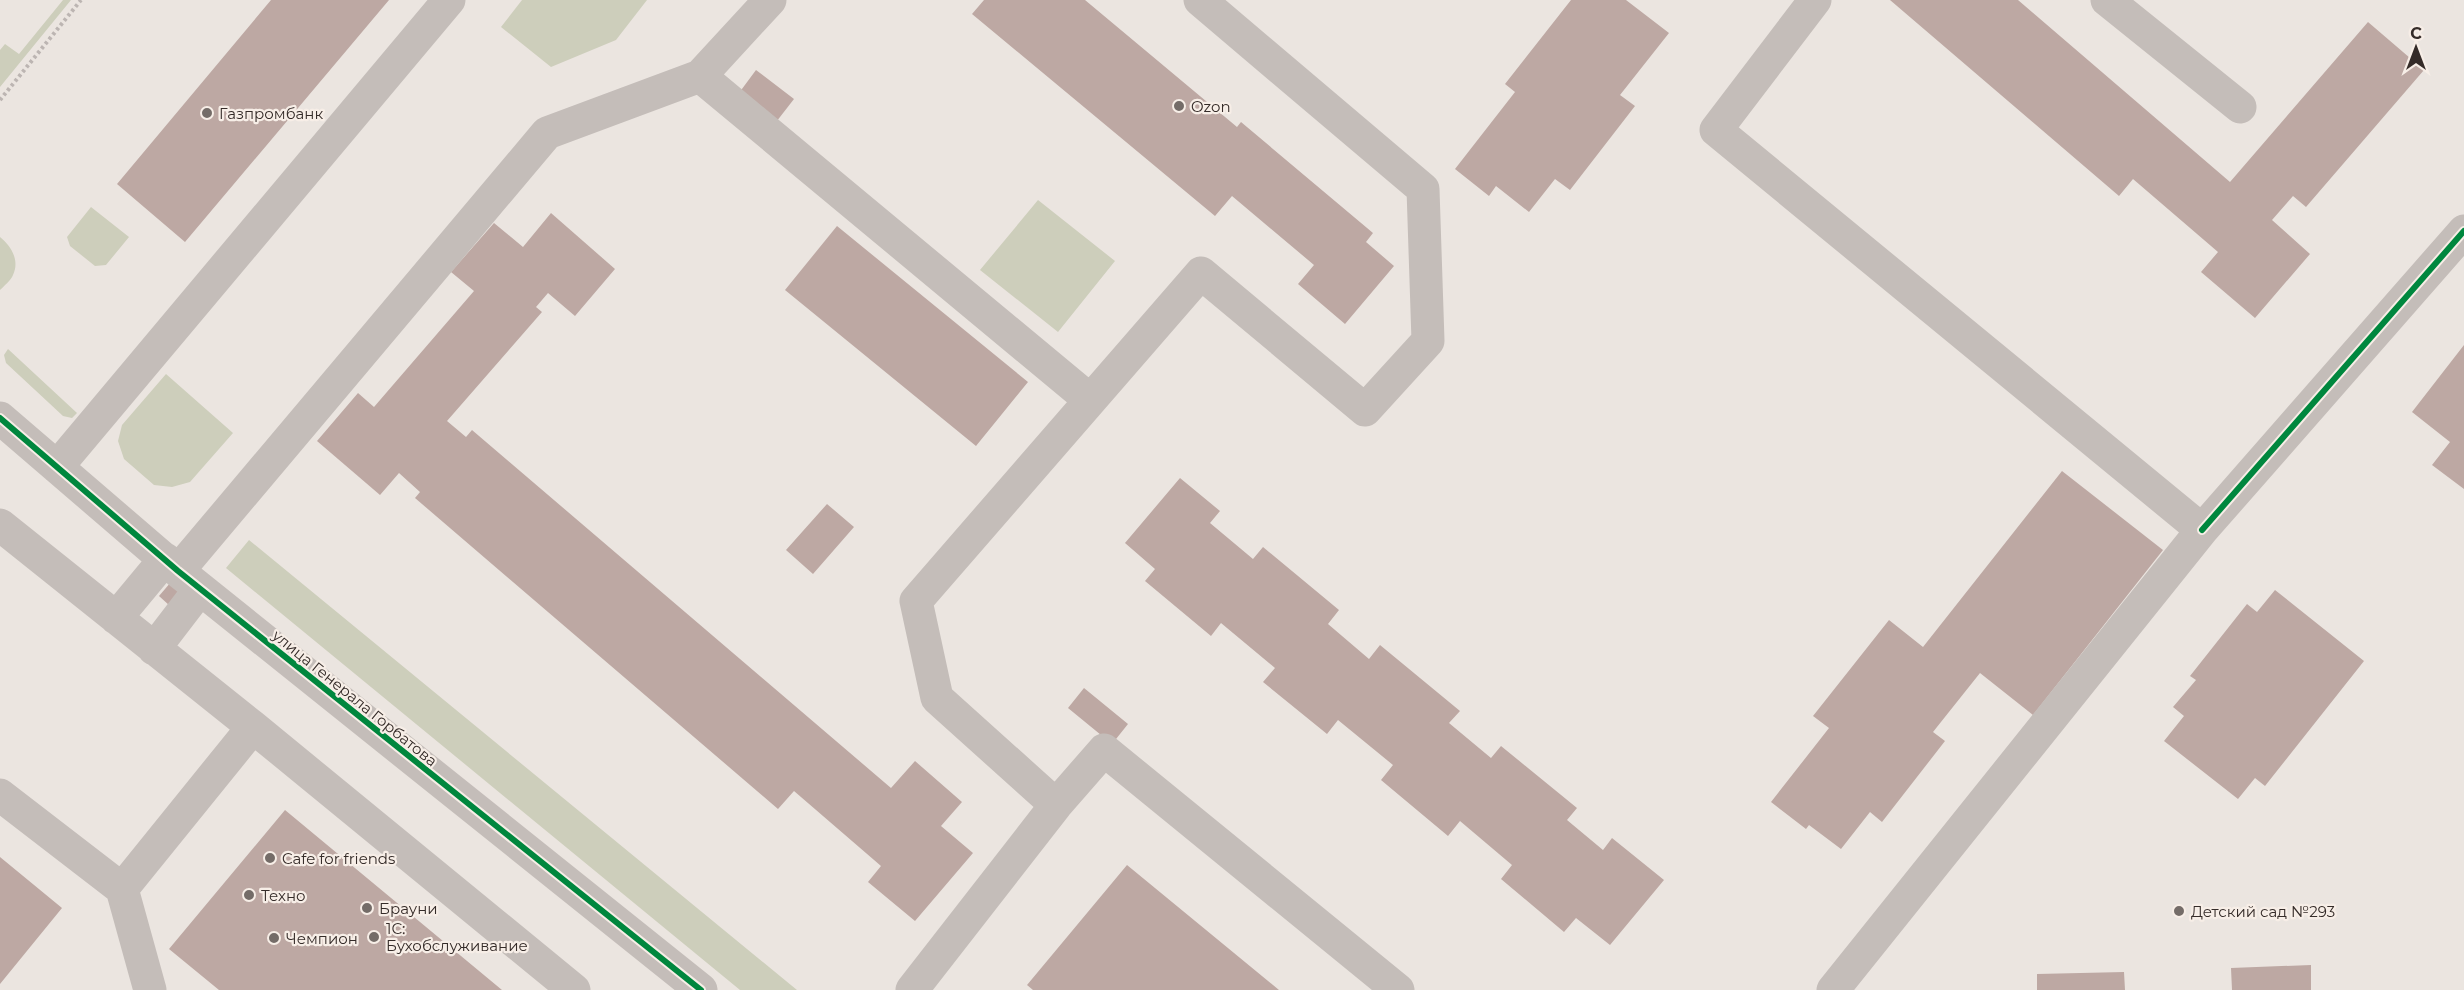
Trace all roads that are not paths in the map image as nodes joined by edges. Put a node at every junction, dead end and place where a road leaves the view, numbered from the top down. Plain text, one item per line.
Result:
1 (449, 0) edge
2 (770, 0) edge
3 (1200, 0) edge
4 (1815, 0) edge
5 (2107, 0) edge
6 (700, 76) junction
7 (2240, 107) dead end
8 (2464, 231) edge
9 (1090, 400) junction
10 (0, 418) edge
11 (57, 467) junction
12 (0, 525) edge
13 (2202, 530) junction
14 (181, 573) junction
15 (116, 618) junction
16 (154, 649) junction
17 (253, 727) junction
18 (0, 795) edge
19 (1056, 805) junction
20 (122, 889) junction
21 (150, 990) edge
22 (574, 990) edge
23 (700, 990) edge
24 (912, 990) edge
25 (1398, 990) edge
26 (1833, 990) edge

1 - 11 street
2 - 6 street
3 - 9 street
4 - 13 street
5 - 7 street
6 - 9 street
6 - 14 street
8 - 13 street
9 - 19 street
10 - 11 street, улица Генерала Горбатова
11 - 14 street, улица Генерала Горбатова
12 - 15 street
13 - 26 street
14 - 15 street
14 - 16 street
14 - 23 street, улица Генерала Горбатова
15 - 16 street
16 - 17 street
17 - 20 street
17 - 22 street
18 - 20 street
19 - 24 street
19 - 25 street
20 - 21 street

